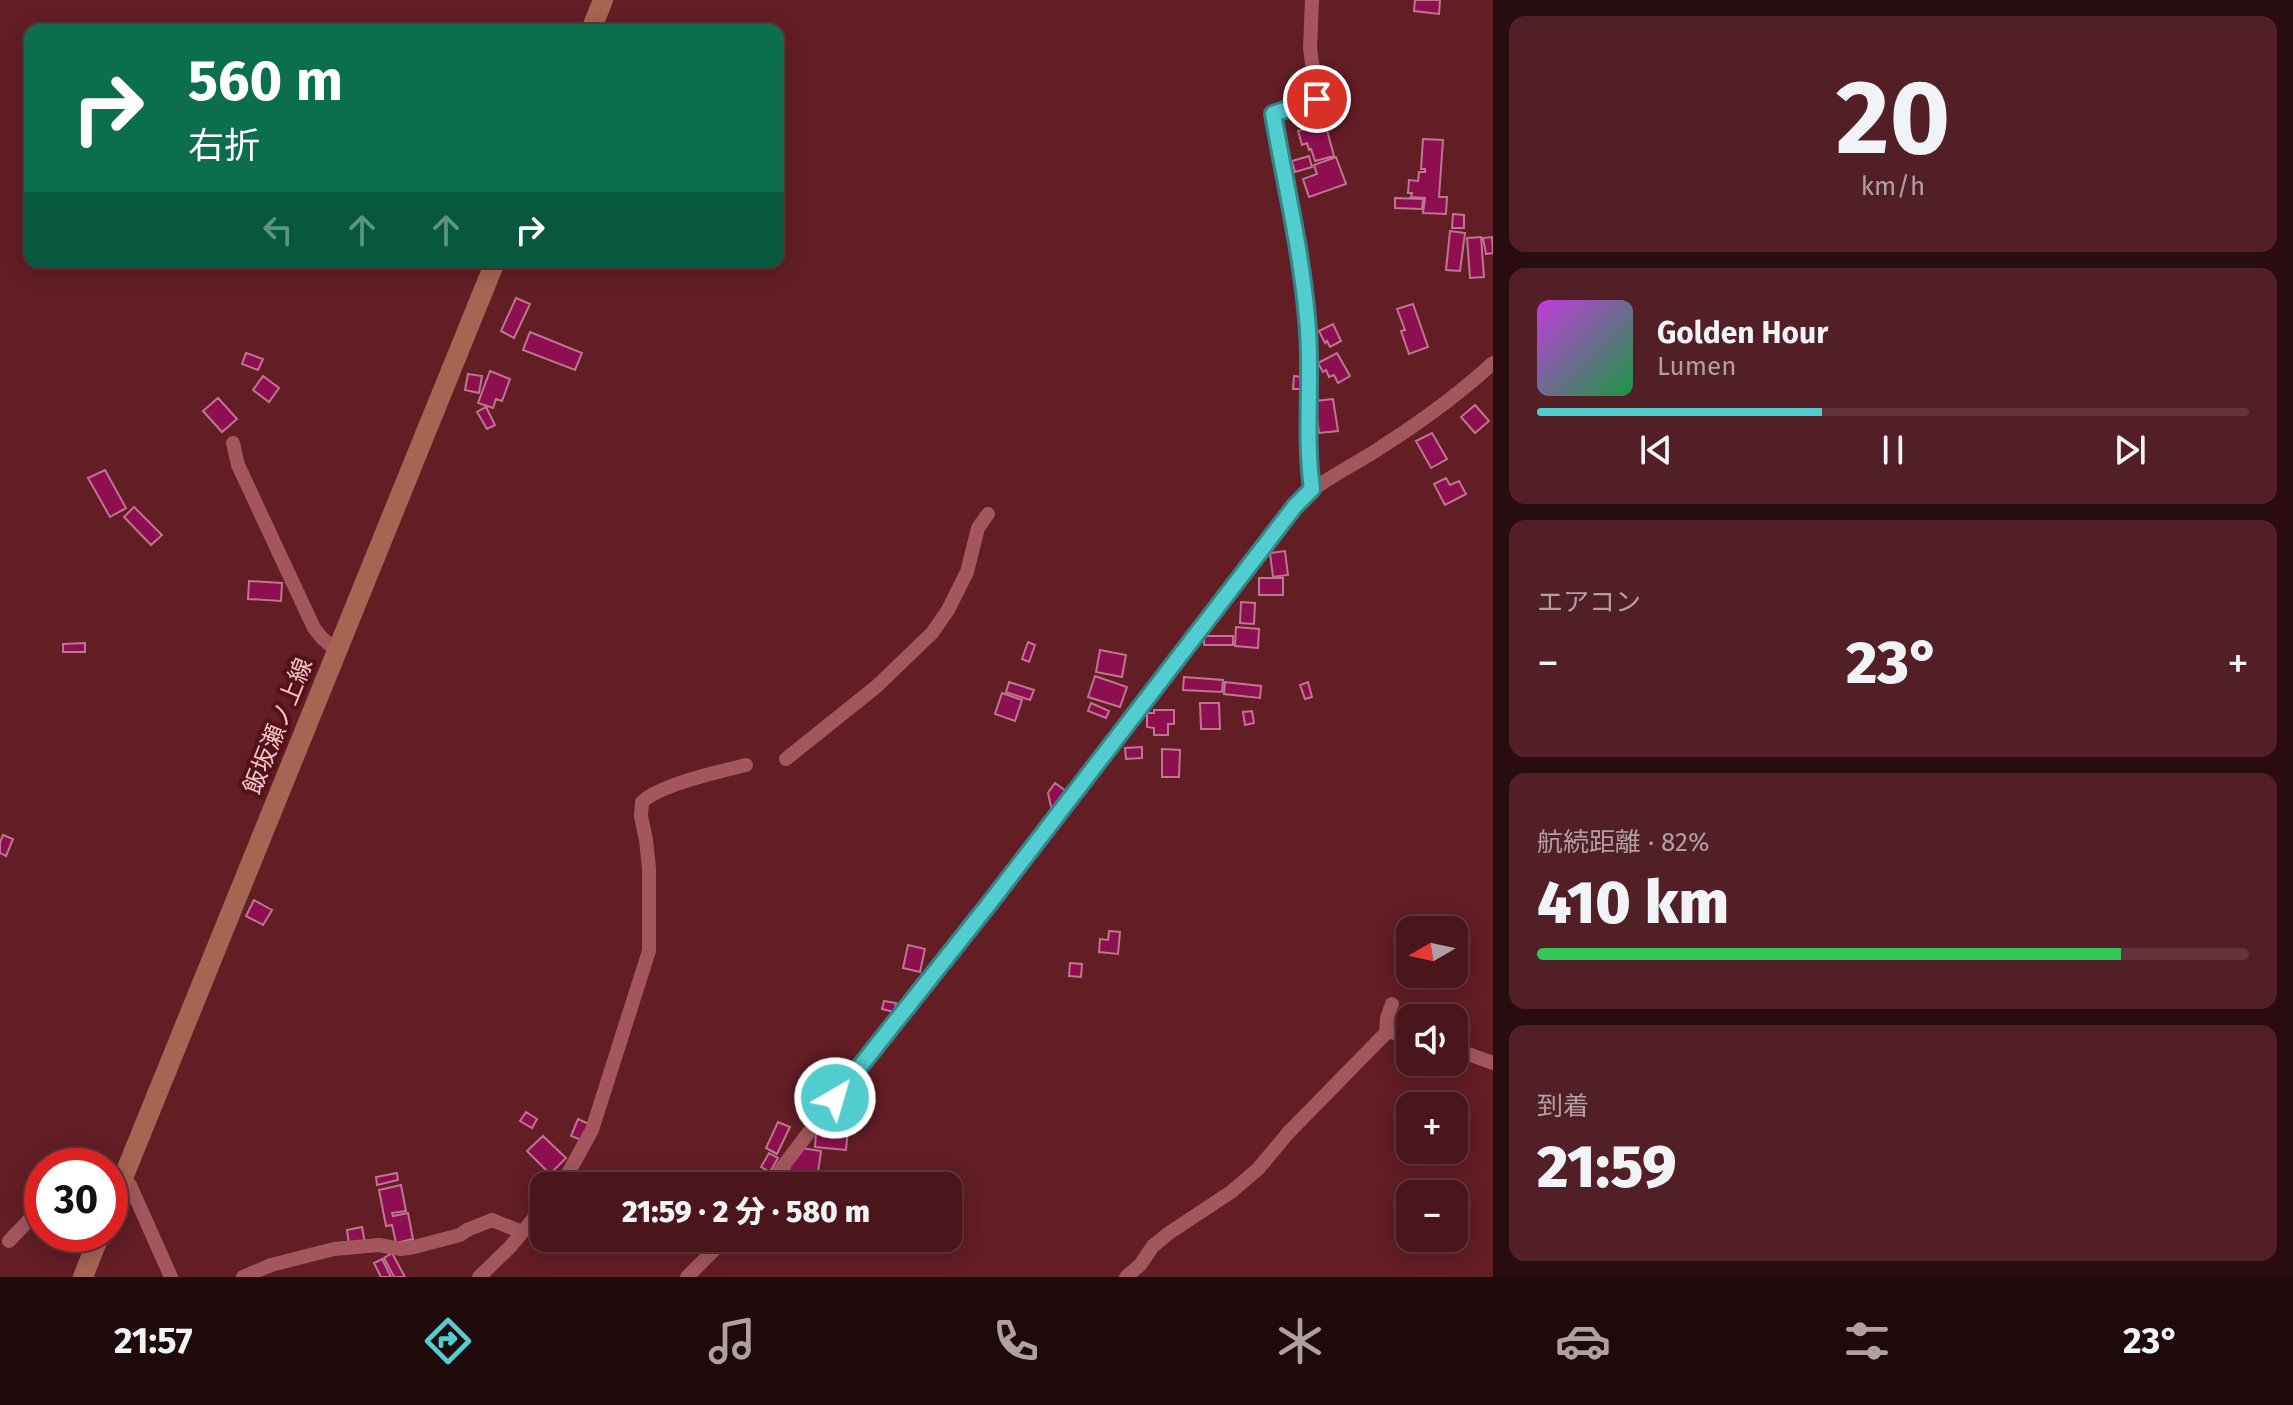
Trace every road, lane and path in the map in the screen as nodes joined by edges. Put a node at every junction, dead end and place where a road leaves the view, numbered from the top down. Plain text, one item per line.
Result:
1 (603, 0) edge
2 (1312, 0) edge
3 (593, 24) edge
4 (493, 268) edge
5 (1493, 363) edge
6 (233, 443) dead end
7 (1312, 489) junction
8 (988, 514) dead end
9 (337, 651) junction
10 (786, 759) dead end
11 (746, 765) dead end
12 (1392, 1004) dead end
13 (1387, 1031) junction
14 (1396, 1033) edge
15 (1468, 1053) edge
16 (1493, 1063) edge
17 (128, 1166) edge
18 (570, 1172) edge
19 (779, 1172) edge
20 (128, 1183) edge
21 (530, 1223) edge
22 (24, 1225) edge
23 (522, 1232) junction
24 (9, 1241) dead end
25 (93, 1252) edge
26 (712, 1252) edge
27 (83, 1277) edge
28 (171, 1277) edge
29 (243, 1277) edge
30 (479, 1277) edge
31 (687, 1277) edge
32 (1126, 1277) edge

1 - 3 main road
2 - 7 street
4 - 9 main road, 飯坂瀬ノ上線
5 - 7 street
6 - 9 street
7 - 19 street
8 - 10 street
9 - 17 main road, 飯坂瀬ノ上線
11 - 18 street
12 - 13 street
13 - 14 street
13 - 32 street
15 - 16 street
20 - 28 street
21 - 23 street
22 - 24 street
23 - 29 street
23 - 30 street
25 - 27 main road
26 - 31 street

